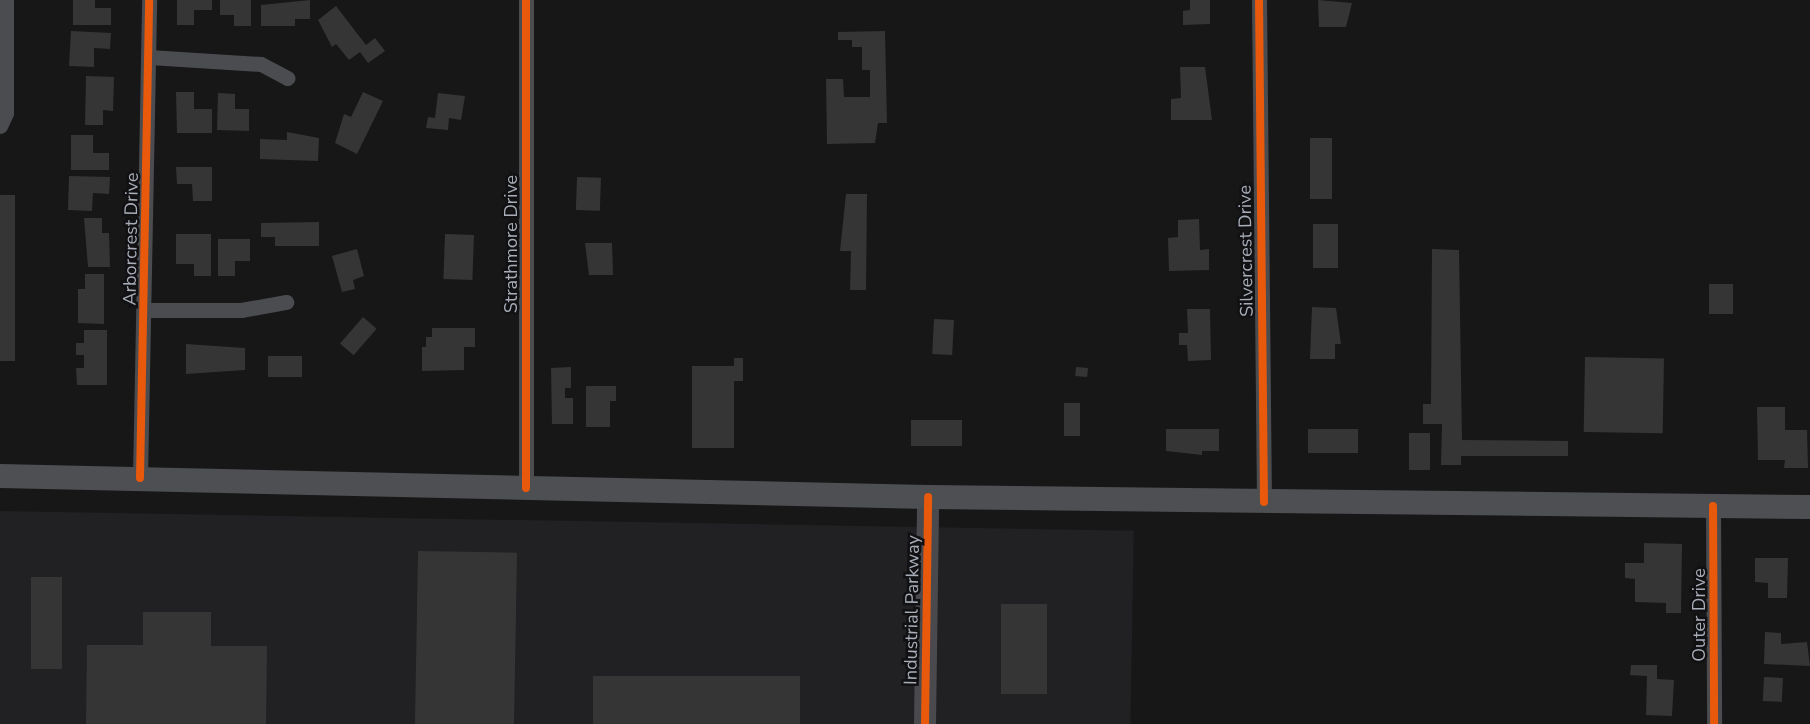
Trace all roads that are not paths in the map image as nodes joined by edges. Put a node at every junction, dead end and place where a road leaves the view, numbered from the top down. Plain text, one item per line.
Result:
1 (6, 0) edge
2 (149, 0) edge
3 (526, 0) edge
4 (1259, 0) edge
5 (149, 57) junction
6 (287, 78) dead end
7 (0, 126) edge
8 (286, 302) dead end
9 (145, 310) junction
10 (0, 476) edge
11 (140, 478) junction
12 (526, 488) junction
13 (928, 497) junction
14 (1264, 502) junction
15 (1713, 506) junction
16 (1810, 507) edge
17 (926, 724) edge
18 (1714, 724) edge

1 - 7 street
2 - 5 street, Arborcrest Drive
3 - 12 street, Strathmore Drive
4 - 14 street, Silvercrest Drive
5 - 6 street
5 - 9 street, Arborcrest Drive
8 - 9 street
9 - 11 street, Arborcrest Drive
10 - 11 main road
11 - 12 main road
12 - 13 main road
13 - 14 main road
13 - 17 street, Industrial Parkway
14 - 15 main road
15 - 16 main road
15 - 18 street, Outer Drive

